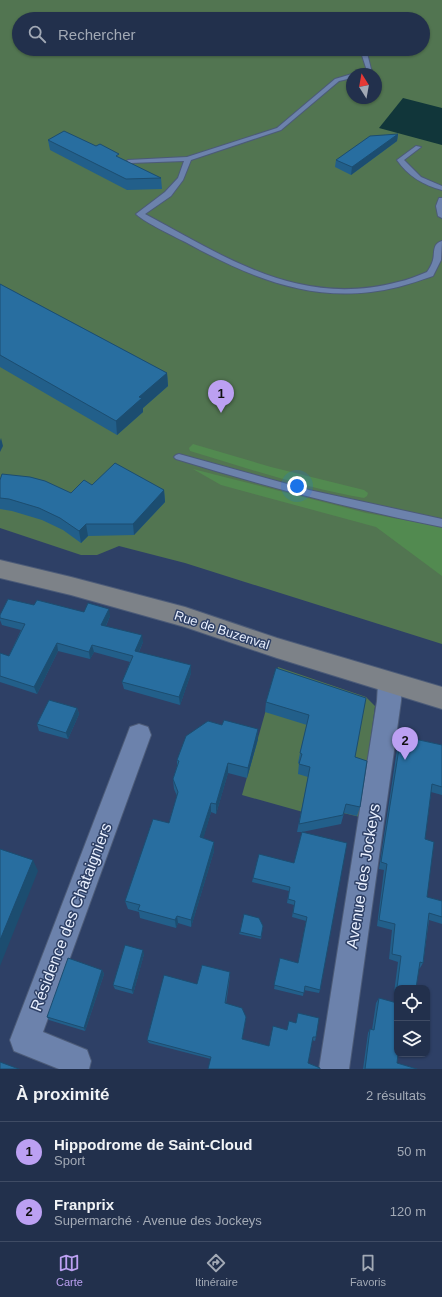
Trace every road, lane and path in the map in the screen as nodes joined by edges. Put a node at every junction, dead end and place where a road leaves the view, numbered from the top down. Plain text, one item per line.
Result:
1 (365, 56) edge
2 (369, 68) edge
3 (346, 78) edge
4 (418, 147) dead end
5 (188, 159) junction
6 (130, 161) edge
7 (442, 188) edge
8 (442, 200) edge
9 (442, 216) edge
10 (442, 243) edge
11 (179, 457) dead end
12 (442, 523) edge
13 (0, 568) edge
14 (390, 683) junction
15 (440, 696) edge
16 (140, 735) dead end
17 (74, 1069) edge
18 (334, 1069) edge

1 - 2 lane
3 - 5 lane
4 - 7 lane
5 - 6 lane
5 - 10 lane
8 - 9 lane
11 - 12 lane
13 - 14 main road, Rue de Buzenval
14 - 15 main road, Rue de Buzenval
14 - 18 street, Avenue des Jockeys
16 - 17 street, Résidence des Châtaigniers

